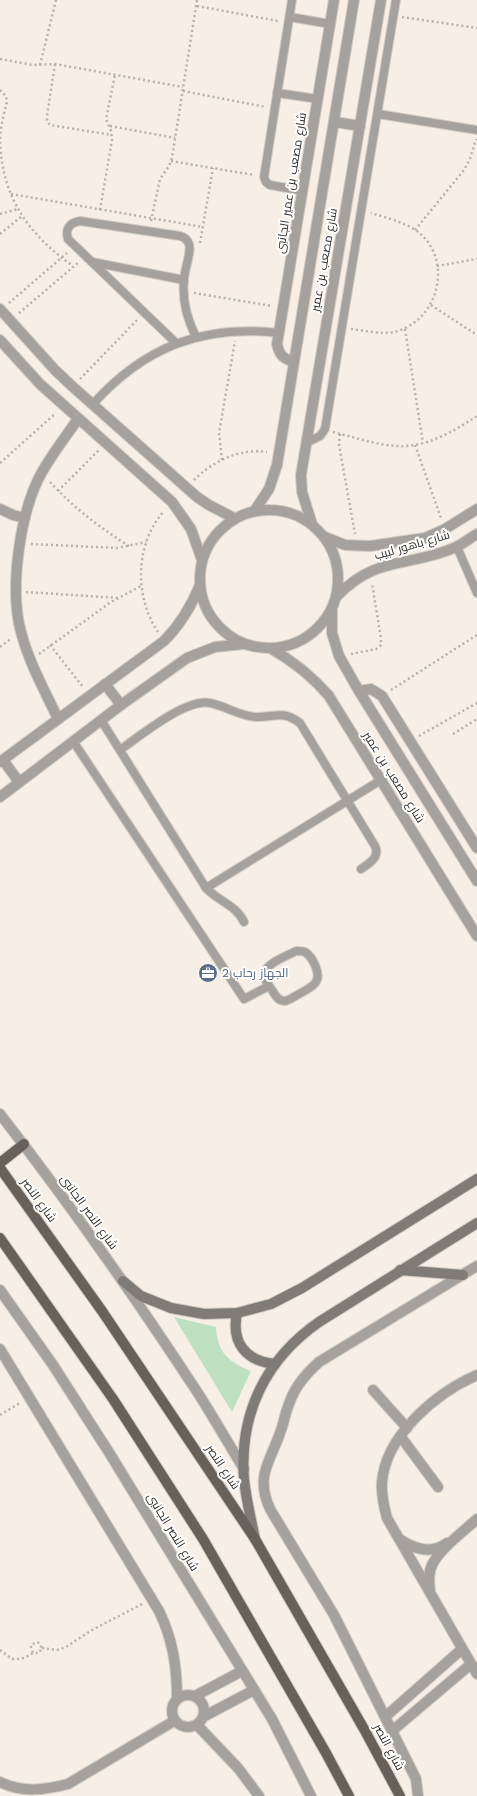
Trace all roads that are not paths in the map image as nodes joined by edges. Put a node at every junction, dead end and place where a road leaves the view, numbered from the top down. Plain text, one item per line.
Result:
1 (292, 0) edge
2 (334, 0) edge
3 (354, 0) edge
4 (381, 0) edge
5 (396, 0) edge
6 (289, 20) junction
7 (330, 24) junction
8 (277, 93) junction
9 (318, 99) junction
10 (378, 114) junction
11 (335, 122) junction
12 (360, 126) junction
13 (477, 130) edge
14 (303, 191) junction
15 (88, 259) junction
16 (184, 280) junction
17 (0, 310) edge
18 (279, 333) junction
19 (196, 337) junction
20 (0, 340) edge
21 (176, 343) junction
22 (294, 361) junction
23 (93, 404) junction
24 (78, 418) junction
25 (306, 443) junction
26 (477, 509) edge
27 (0, 510) edge
28 (255, 510) junction
29 (25, 518) junction
30 (234, 518) junction
31 (312, 524) junction
32 (477, 534) edge
33 (324, 536) junction
34 (457, 547) junction
35 (202, 560) junction
36 (200, 585) junction
37 (477, 593) edge
38 (336, 597) junction
39 (332, 609) junction
40 (245, 644) junction
41 (270, 648) junction
42 (105, 684) junction
43 (358, 691) junction
44 (121, 705) junction
45 (58, 719) junction
46 (101, 720) junction
47 (73, 741) junction
48 (120, 750) junction
49 (2, 761) edge
50 (381, 780) junction
51 (19, 782) junction
52 (0, 797) edge
53 (347, 801) junction
54 (477, 848) edge
55 (361, 869) dead end
56 (477, 881) edge
57 (206, 888) junction
58 (244, 922) dead end
59 (477, 936) edge
60 (269, 986) junction
61 (0, 1114) edge
62 (24, 1144) junction
63 (0, 1163) edge
64 (0, 1168) edge
65 (477, 1179) edge
66 (477, 1223) edge
67 (0, 1238) edge
68 (477, 1266) edge
69 (400, 1270) junction
70 (463, 1275) junction
71 (123, 1282) junction
72 (0, 1290) edge
73 (237, 1313) junction
74 (0, 1349) edge
75 (275, 1364) junction
76 (477, 1375) edge
77 (373, 1390) dead end
78 (407, 1428) junction
79 (400, 1437) junction
80 (244, 1469) junction
81 (438, 1487) dead end
82 (477, 1519) edge
83 (457, 1537) junction
84 (255, 1539) junction
85 (400, 1539) junction
86 (431, 1595) junction
87 (462, 1649) junction
88 (471, 1664) junction
89 (242, 1671) junction
90 (477, 1674) edge
91 (254, 1690) junction
92 (195, 1696) junction
93 (408, 1697) junction
94 (177, 1699) junction
95 (418, 1710) junction
96 (385, 1718) junction
97 (174, 1721) junction
98 (200, 1721) junction
99 (392, 1731) junction
100 (0, 1782) edge
101 (259, 1796) edge
102 (311, 1796) edge
103 (349, 1796) edge
104 (400, 1796) edge
105 (418, 1796) edge

1 - 6 lane
2 - 7 street, شارع مصعب بن عمير الجانبى
3 - 11 street, شارع مصعب بن عمير
4 - 12 street, شارع مصعب بن عمير
5 - 10 lane
6 - 7 lane
6 - 8 lane
7 - 9 street, شارع مصعب بن عمير الجانبى
8 - 9 lane
8 - 14 lane
9 - 14 street, شارع مصعب بن عمير الجانبى
10 - 13 lane
10 - 25 lane
11 - 12 street
11 - 22 street, شارع مصعب بن عمير
12 - 25 street, شارع مصعب بن عمير
14 - 18 street, شارع مصعب بن عمير الجانبى
15 - 16 lane
15 - 16 lane
15 - 21 lane
16 - 19 lane
17 - 23 street
18 - 19 lane
18 - 22 street, شارع مصعب بن عمير الجانبى
19 - 21 lane
20 - 24 street
21 - 23 lane
22 - 28 street, شارع مصعب بن عمير
23 - 30 street
24 - 29 street
24 - 35 street
25 - 31 street, شارع مصعب بن عمير
26 - 33 street, شارع باهور لبيب
27 - 29 street
28 - 30 street
28 - 31 street
29 - 45 street
30 - 35 street
31 - 33 street
32 - 34 street, شارع باهور لبيب
33 - 38 street
34 - 37 lane
34 - 38 street, شارع باهور لبيب
35 - 36 street
36 - 40 street
36 - 42 street
38 - 39 street
39 - 41 street
39 - 43 street, شارع مصعب بن عمير
40 - 41 street
40 - 44 street
41 - 50 street, شارع مصعب بن عمير
42 - 44 street
42 - 45 street
43 - 54 street
43 - 56 street, شارع مصعب بن عمير
44 - 46 street
45 - 49 street
46 - 47 street
46 - 48 lane
47 - 51 street
47 - 60 lane
48 - 53 lane
48 - 57 lane
49 - 51 street
50 - 53 lane
50 - 59 street, شارع مصعب بن عمير
51 - 52 street
53 - 55 lane
53 - 57 lane
57 - 58 lane
60 - 60 lane
61 - 62 street, شارع النصر الجانبى
62 - 63 main road
62 - 71 street, شارع النصر الجانبى
64 - 84 main road, شارع النصر
65 - 73 main road
66 - 69 main road
67 - 103 main road
68 - 70 street
69 - 70 main road
69 - 75 main road
70 - 96 street
71 - 73 main road
71 - 80 street, شارع النصر الجانبى
72 - 89 street, شارع النصر الجانبى
73 - 75 main road
74 - 94 street
75 - 80 main road
76 - 78 street
77 - 78 street
78 - 79 street
79 - 81 street
79 - 85 street
80 - 84 main road
82 - 83 street
83 - 85 street
83 - 86 street
84 - 104 main road, شارع النصر
85 - 86 street
86 - 87 street
87 - 88 street
87 - 93 street
88 - 90 street
88 - 95 street
89 - 91 street, شارع النصر الجانبى
89 - 92 street
91 - 98 street
91 - 102 street, شارع النصر الجانبى
92 - 94 street
92 - 98 street
93 - 95 street
93 - 96 street
94 - 97 street
95 - 99 street
96 - 99 street
97 - 98 street
97 - 100 street
98 - 101 street
99 - 105 street

